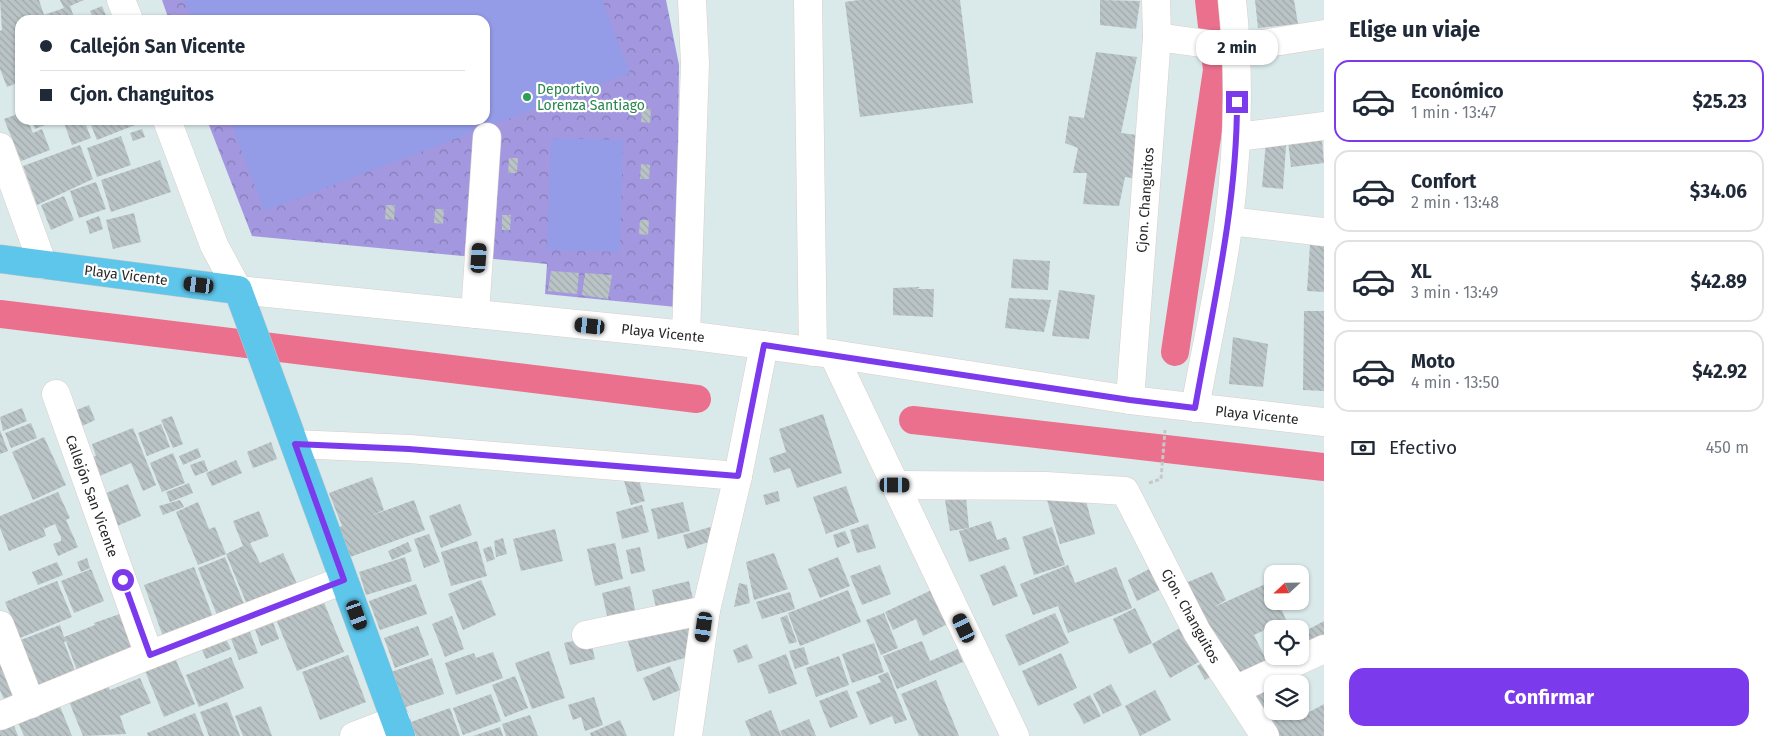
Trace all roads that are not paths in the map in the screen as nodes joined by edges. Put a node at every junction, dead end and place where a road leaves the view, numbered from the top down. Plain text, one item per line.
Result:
1 (121, 0) edge
2 (138, 0) edge
3 (692, 0) edge
4 (808, 0) edge
5 (1156, 0) edge
6 (1232, 0) edge
7 (127, 15) edge
8 (143, 15) edge
9 (1324, 34) edge
10 (1165, 39) junction
11 (1231, 48) junction
12 (169, 125) edge
13 (185, 125) edge
14 (1324, 126) edge
15 (488, 137) dead end
16 (1237, 137) junction
17 (0, 147) edge
18 (1229, 222) junction
19 (1324, 232) edge
20 (0, 259) edge
21 (43, 264) junction
22 (238, 290) junction
23 (475, 314) junction
24 (686, 335) junction
25 (764, 345) junction
26 (823, 353) junction
27 (56, 394) dead end
28 (1130, 400) junction
29 (1195, 408) junction
30 (1324, 422) edge
31 (295, 444) junction
32 (738, 476) junction
33 (895, 485) junction
34 (344, 580) junction
35 (706, 610) junction
36 (0, 625) edge
37 (586, 636) dead end
38 (1324, 649) edge
39 (150, 655) junction
40 (1235, 690) junction
41 (31, 704) junction
42 (0, 716) edge
43 (398, 728) edge
44 (1255, 733) edge
45 (354, 736) edge
46 (688, 736) edge
47 (1016, 736) edge

1 - 7 street
2 - 8 street
3 - 24 street
4 - 26 street
5 - 10 street, Cjon. Changuitos
6 - 11 street
9 - 11 street
10 - 11 street
10 - 28 street, Cjon. Changuitos
11 - 16 street
12 - 22 street
13 - 22 street
14 - 16 street
15 - 23 street
16 - 18 street
17 - 21 street
18 - 19 street
18 - 29 street
20 - 21 main road, Playa Vicente
21 - 22 main road, Playa Vicente
22 - 23 street, Playa Vicente
22 - 31 main road
23 - 24 street, Playa Vicente
24 - 25 street, Playa Vicente
25 - 26 street, Playa Vicente
25 - 32 street
26 - 28 street, Playa Vicente
26 - 33 street
27 - 39 street, Callejón San Vicente
28 - 29 street, Playa Vicente
29 - 30 street, Playa Vicente
31 - 32 street
31 - 34 main road
32 - 35 street
33 - 40 street, Cjon. Changuitos
33 - 47 street
34 - 39 street
34 - 43 main road
35 - 37 street
35 - 46 street
36 - 41 street
38 - 40 street
39 - 41 street
40 - 44 street, Cjon. Changuitos
41 - 42 street
43 - 45 street

